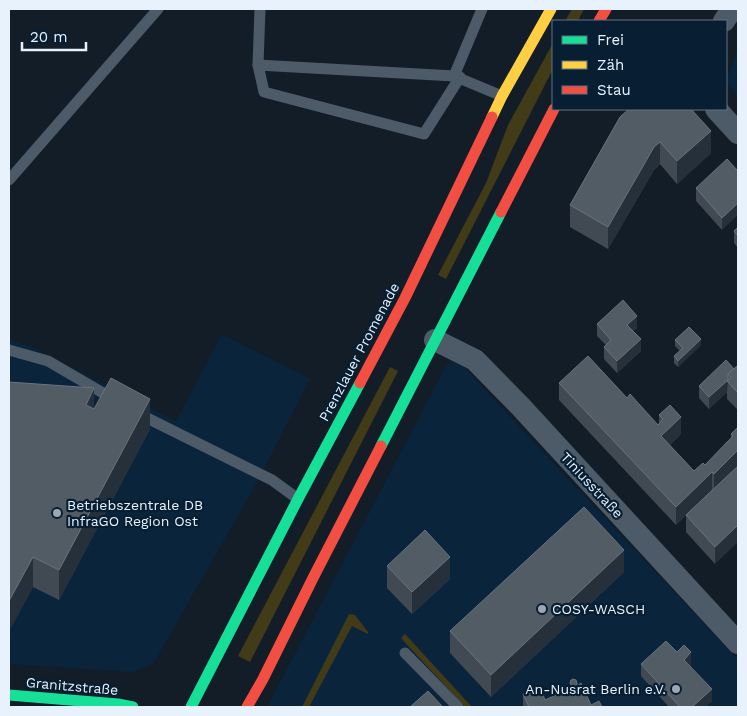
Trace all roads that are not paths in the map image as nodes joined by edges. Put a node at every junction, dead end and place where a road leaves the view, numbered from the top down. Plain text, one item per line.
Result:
1 (158, 9) edge
2 (260, 9) edge
3 (482, 9) edge
4 (551, 9) edge
5 (606, 9) edge
6 (732, 9) edge
7 (600, 20) edge
8 (725, 20) edge
9 (258, 65) junction
10 (457, 76) junction
11 (502, 96) junction
12 (553, 110) edge
13 (717, 110) edge
14 (738, 133) edge
15 (9, 180) edge
16 (435, 340) junction
17 (9, 350) edge
18 (298, 499) junction
19 (738, 643) edge
20 (405, 653) dead end
21 (9, 696) edge
22 (133, 707) edge
23 (191, 707) edge
24 (247, 707) edge
25 (458, 707) edge

1 - 15 lane
2 - 9 lane
3 - 10 lane
4 - 11 main road, Prenzlauer Promenade
5 - 7 main road
6 - 8 street
9 - 10 lane
9 - 10 lane
10 - 11 lane
11 - 18 main road, Prenzlauer Promenade
12 - 16 main road
13 - 14 street
16 - 19 street, Tiniusstraße
16 - 24 main road
17 - 18 lane
18 - 23 main road, Prenzlauer Promenade
20 - 25 lane
21 - 22 main road, Granitzstraße

